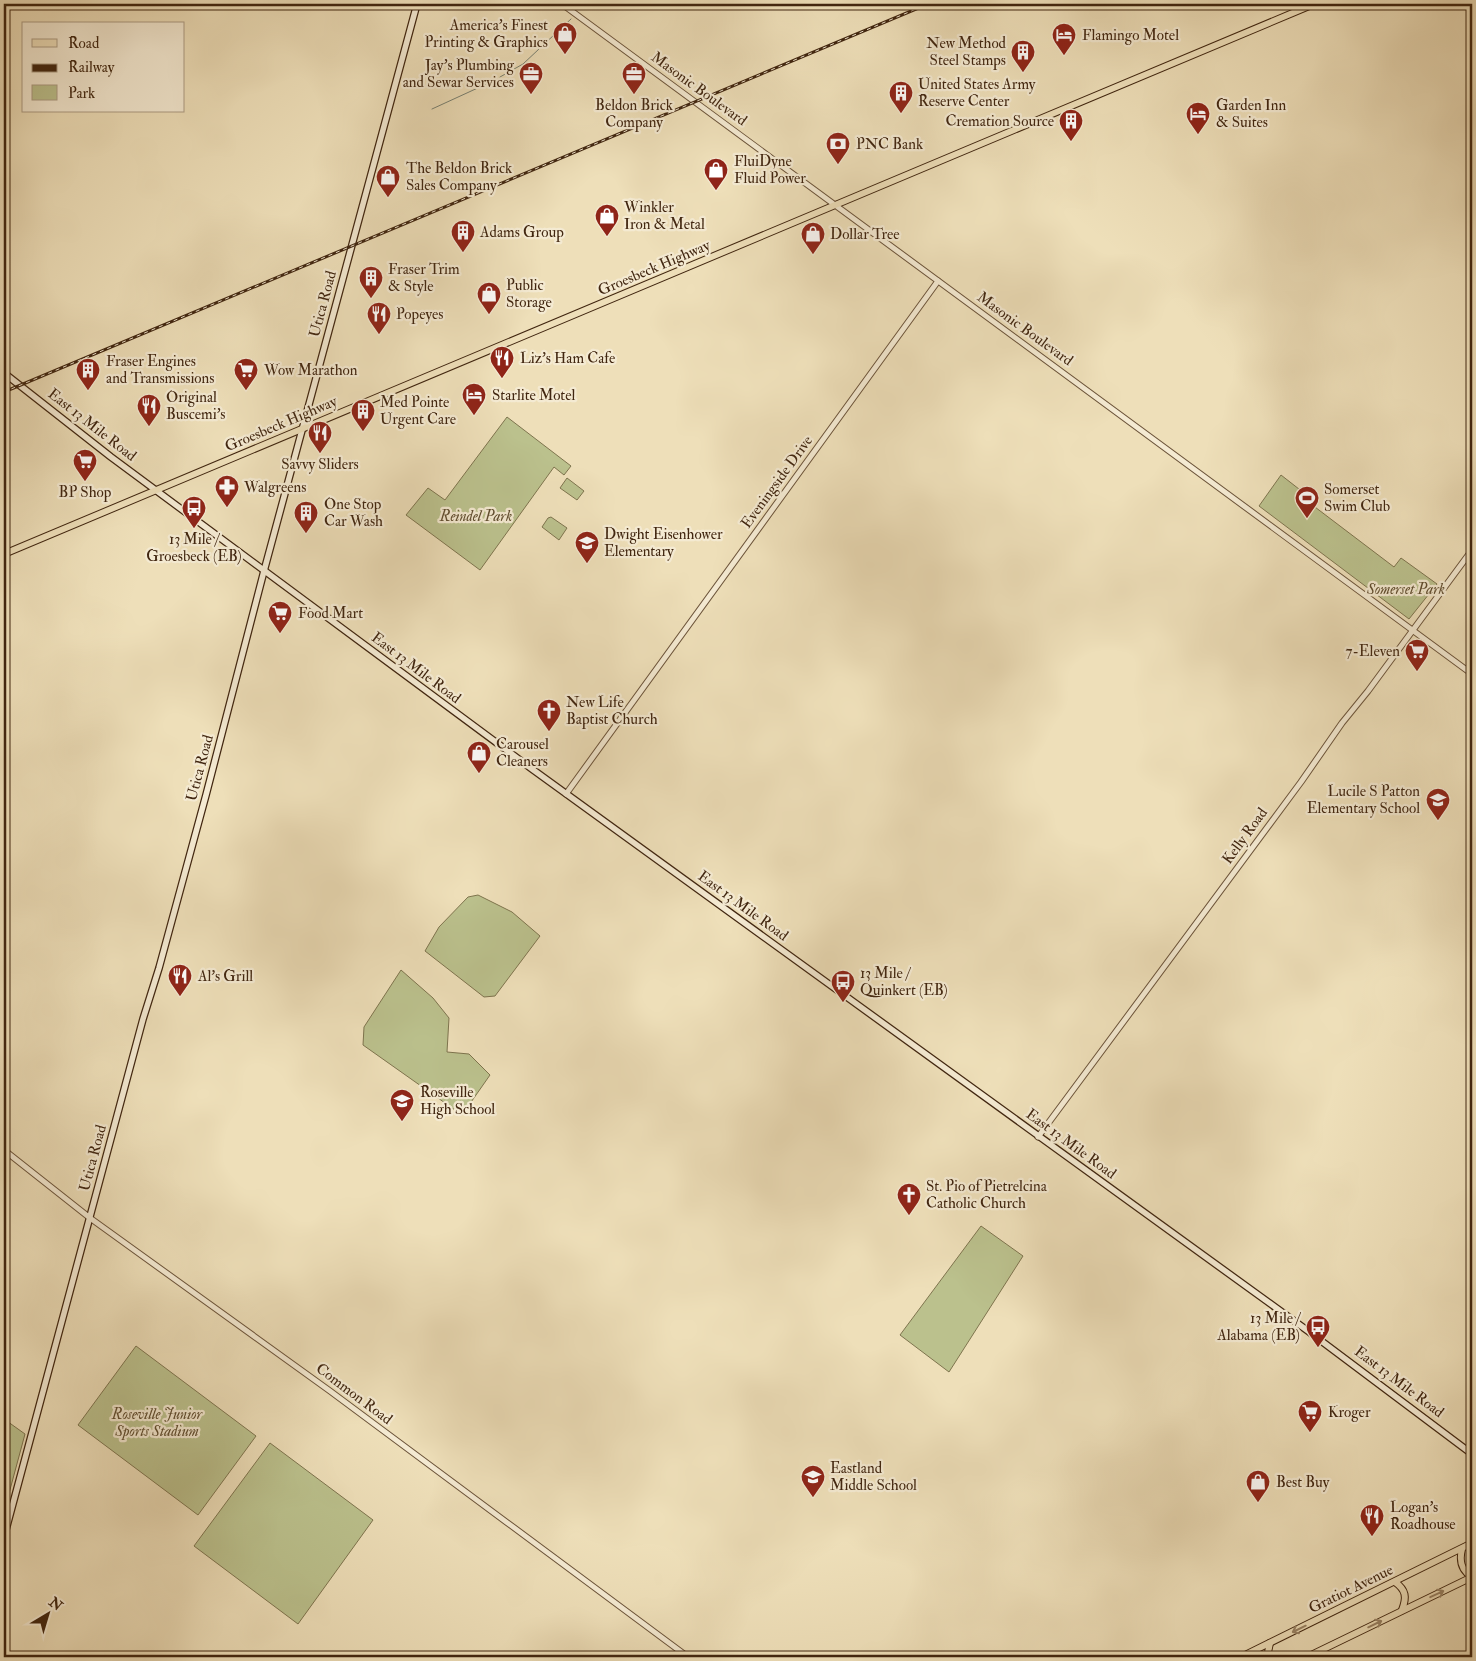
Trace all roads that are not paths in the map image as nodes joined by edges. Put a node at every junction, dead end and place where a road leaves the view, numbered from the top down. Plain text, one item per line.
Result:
1 (417, 4) edge
2 (562, 4) edge
3 (1314, 4) edge
4 (835, 205) junction
5 (938, 281) junction
6 (4, 373) edge
7 (302, 429) junction
8 (156, 490) junction
9 (1472, 550) edge
10 (4, 554) edge
11 (264, 571) junction
12 (1412, 631) junction
13 (1472, 674) edge
14 (566, 794) junction
15 (1038, 1137) junction
16 (4, 1150) edge
17 (90, 1218) junction
18 (1472, 1454) edge
19 (4, 1537) edge
20 (1472, 1543) edge
21 (1462, 1549) junction
22 (1472, 1577) edge
23 (1395, 1582) junction
24 (1402, 1610) junction
25 (1270, 1643) junction
26 (688, 1657) edge
27 (1241, 1657) edge
28 (1267, 1657) edge
29 (1307, 1657) edge

1 - 7 main road, Utica Road
2 - 4 street, Masonic Boulevard
3 - 4 main road, Groesbeck Highway
4 - 5 street, Masonic Boulevard
4 - 7 main road, Groesbeck Highway
5 - 12 street, Masonic Boulevard
5 - 14 street, Eveningside Drive
6 - 8 main road, East 13 Mile Road
7 - 8 main road, Groesbeck Highway
7 - 11 main road, Utica Road
8 - 10 main road, Groesbeck Highway
8 - 11 main road, East 13 Mile Road
9 - 12 street, Kelly Road
11 - 14 main road, East 13 Mile Road
11 - 17 main road, Utica Road
12 - 13 street, Masonic Boulevard
12 - 15 street, Kelly Road
14 - 15 main road, East 13 Mile Road
15 - 18 main road, East 13 Mile Road
16 - 17 street, Common Road
17 - 19 main road, Utica Road
17 - 26 street, Common Road
20 - 21 main road, Gratiot Avenue
21 - 22 main road
21 - 23 main road, Gratiot Avenue
24 -> 22 main road
23 - 24 main road
23 -> 25 main road, Gratiot Avenue
29 -> 24 main road
25 - 27 main road, Gratiot Avenue
25 - 28 main road

